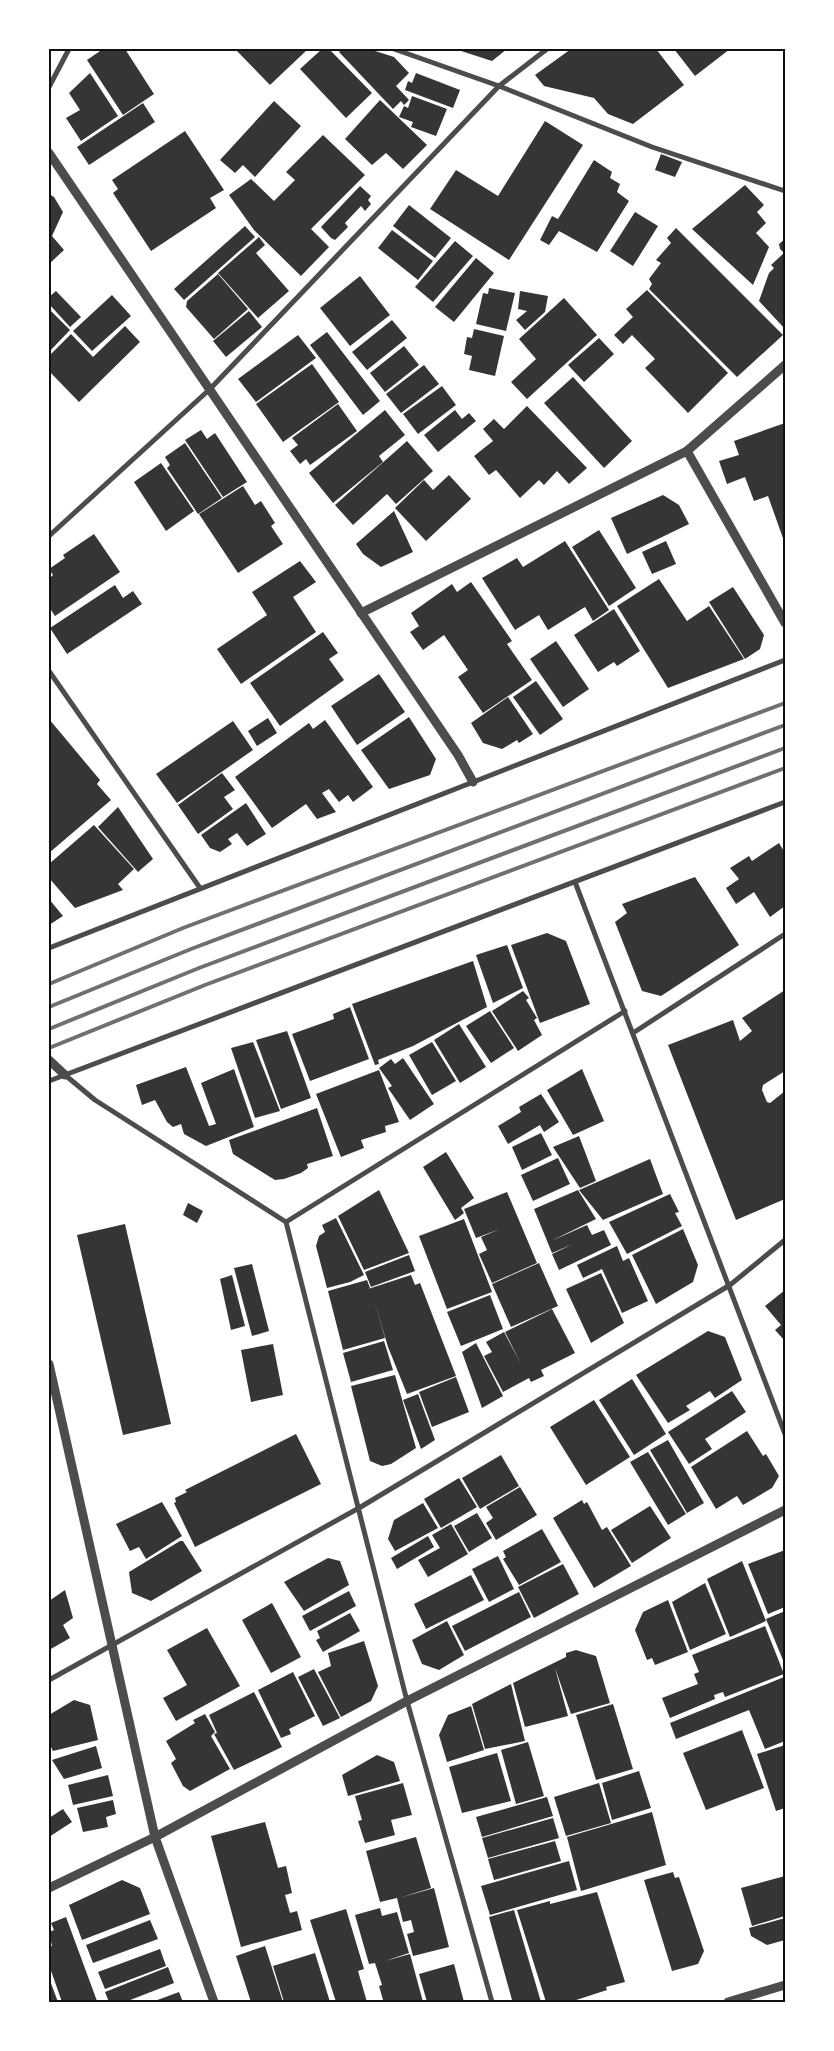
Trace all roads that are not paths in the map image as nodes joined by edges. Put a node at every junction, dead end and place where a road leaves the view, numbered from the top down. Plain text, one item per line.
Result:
1 (69, 49) edge
2 (394, 49) edge
3 (547, 49) edge
4 (499, 86) junction
5 (49, 87) edge
6 (49, 154) edge
7 (785, 192) edge
8 (785, 365) edge
9 (210, 389) junction
10 (687, 451) junction
11 (49, 536) edge
12 (361, 613) junction
13 (785, 623) edge
14 (785, 660) edge
15 (49, 671) edge
16 (473, 782) junction
17 (785, 802) edge
18 (575, 882) junction
19 (200, 888) junction
20 (785, 934) edge
21 (49, 948) edge
22 (625, 1011) junction
23 (633, 1034) junction
24 (49, 1060) edge
25 (65, 1075) junction
26 (49, 1081) edge
27 (286, 1222) junction
28 (785, 1240) edge
29 (730, 1285) junction
30 (49, 1364) edge
31 (785, 1434) edge
32 (359, 1508) junction
33 (785, 1510) edge
34 (112, 1645) junction
35 (49, 1680) edge
36 (407, 1700) junction
37 (155, 1837) junction
38 (49, 1888) edge
39 (785, 1985) edge
40 (752, 1999) edge
41 (214, 2002) edge
42 (492, 2002) edge
43 (728, 2002) edge

1 - 5 street
2 - 4 street
3 - 4 street
4 - 7 street
4 - 9 street
6 - 9 street
8 - 10 street
9 - 11 street
9 - 12 street
10 - 12 street
10 - 13 street
12 - 16 street
14 - 16 street
15 - 19 street
16 - 19 street
17 - 18 street
18 - 22 street
18 - 25 street
19 - 21 street
20 - 23 street
22 - 23 street
22 - 27 street
23 - 29 street
24 - 25 street
25 - 26 street
25 - 27 street
27 - 32 street
28 - 29 street
29 - 31 street
29 - 32 street
30 - 34 street
32 - 34 street
32 - 36 street
33 - 36 street
34 - 35 street
34 - 37 street
36 - 37 street
36 - 42 street
37 - 38 street
37 - 41 street
39 - 40 street
40 - 43 street

